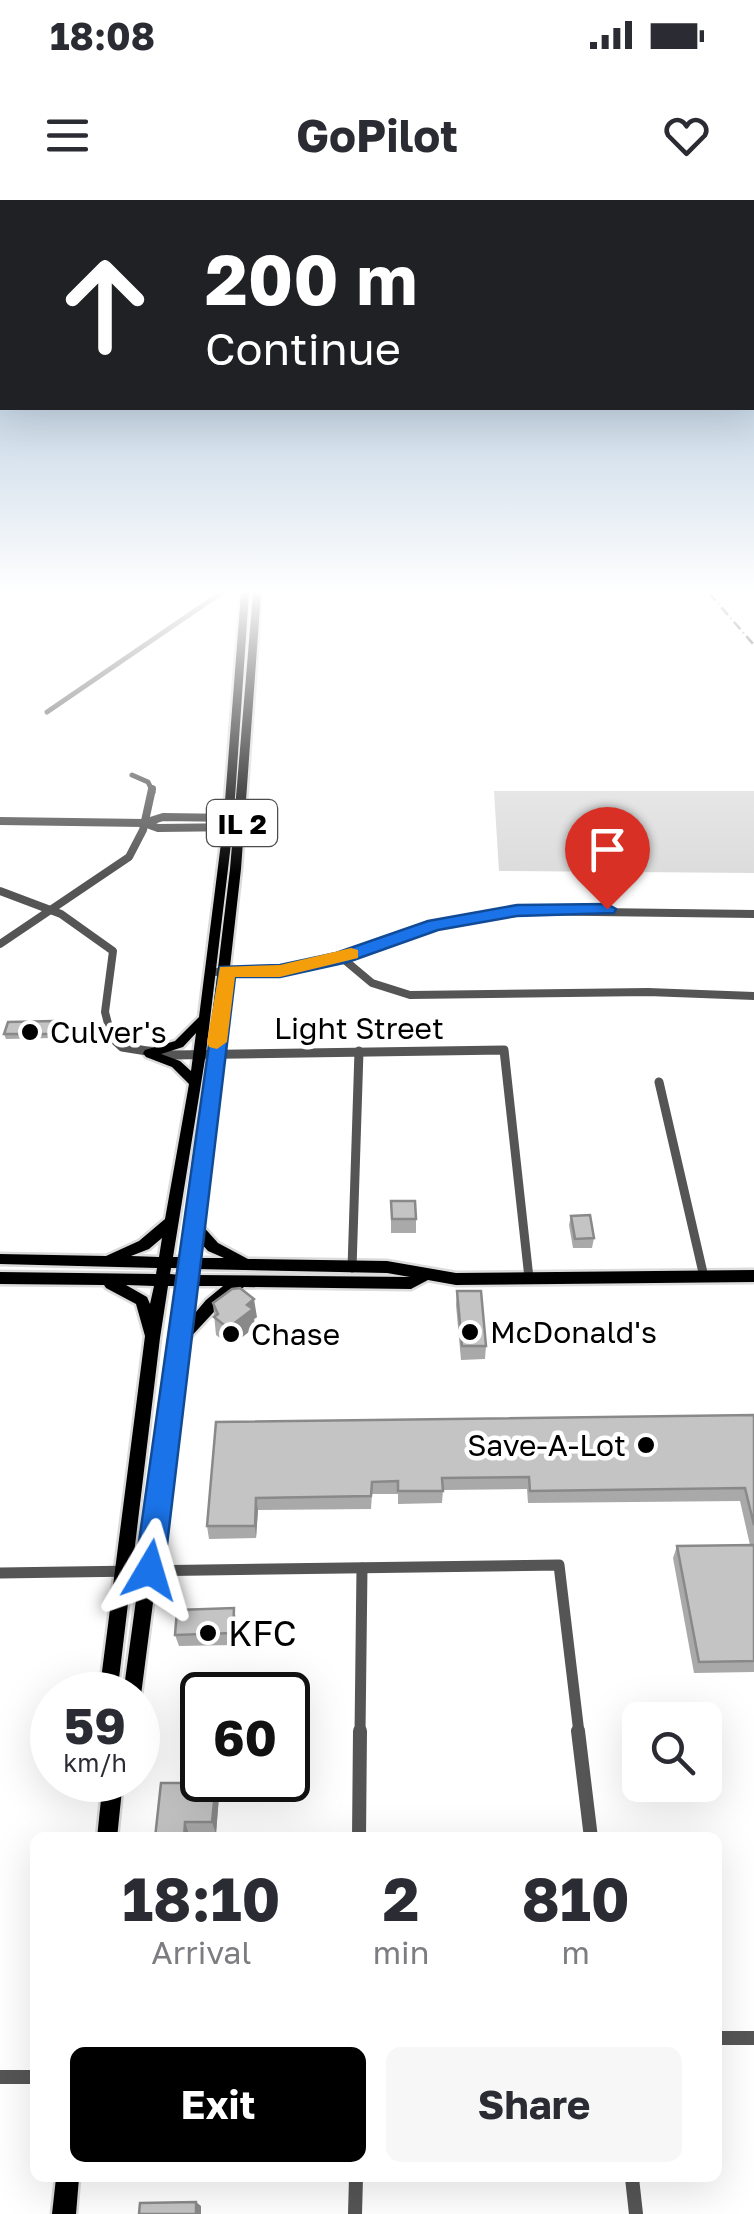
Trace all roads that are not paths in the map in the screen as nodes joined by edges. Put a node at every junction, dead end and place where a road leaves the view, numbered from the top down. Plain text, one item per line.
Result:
1 (83, 687) edge
2 (238, 687) edge
3 (251, 687) edge
4 (46, 712) dead end
5 (132, 775) dead end
6 (0, 821) edge
7 (228, 822) junction
8 (242, 822) junction
9 (144, 823) junction
10 (0, 890) edge
11 (52, 910) junction
12 (754, 914) edge
13 (0, 944) edge
14 (341, 958) junction
15 (226, 971) junction
16 (210, 972) junction
17 (754, 996) edge
18 (204, 1018) junction
19 (359, 1051) junction
20 (215, 1052) junction
21 (149, 1054) junction
22 (200, 1054) junction
23 (194, 1082) junction
24 (658, 1082) dead end
25 (174, 1220) junction
26 (195, 1226) junction
27 (0, 1260) edge
28 (102, 1260) junction
29 (164, 1262) junction
30 (189, 1263) junction
31 (262, 1266) junction
32 (352, 1268) junction
33 (423, 1276) junction
34 (704, 1276) junction
35 (754, 1276) edge
36 (0, 1278) edge
37 (529, 1278) junction
38 (101, 1280) junction
39 (161, 1281) junction
40 (186, 1282) junction
41 (243, 1283) junction
42 (152, 1338) junction
43 (177, 1340) junction
44 (362, 1568) junction
45 (150, 1570) junction
46 (124, 1571) junction
47 (0, 1573) edge
48 (111, 1672) edge
49 (135, 1672) edge
50 (111, 1802) edge
51 (108, 1832) edge
52 (359, 1832) edge
53 (590, 1832) edge
54 (722, 2038) edge
55 (754, 2038) edge
56 (30, 2076) edge
57 (0, 2077) edge
58 (68, 2182) edge
59 (356, 2182) edge
60 (632, 2182) edge
61 (64, 2214) edge
62 (355, 2214) edge
63 (636, 2214) edge

1 - 4 street
2 - 7 main road, IL 2
3 - 8 main road, IL 2
5 - 9 street
6 - 9 street
7 - 8 street
7 - 9 street
7 - 16 main road, IL 2
8 - 15 main road, IL 2
9 - 11 street
10 - 11 street
11 - 13 street
11 - 21 street
12 - 14 street
14 - 15 street
14 - 17 street
15 - 16 street
15 - 20 main road, IL 2
16 - 18 main road, IL 2
18 - 21 main road
18 - 22 main road, IL 2
19 - 20 street, Light Street
19 - 32 street
19 - 37 street, Light Street
20 - 22 street, Light Street
20 - 26 main road, IL 2
21 - 22 street, Light Street
21 - 23 main road
22 - 23 main road, IL 2
23 - 25 main road, IL 2
24 - 34 street
25 - 28 main road
25 - 29 main road, IL 2
26 - 30 main road, IL 2
26 - 31 main road
27 - 28 main road
28 - 29 main road
29 - 30 main road
29 - 39 main road, IL 2
30 - 31 main road
30 - 40 main road, IL 2
31 - 32 main road
32 - 33 main road
33 - 37 main road
33 - 41 main road
34 - 35 main road
34 - 37 main road
36 - 38 main road
38 - 39 main road
38 - 42 main road
39 - 40 main road
39 - 42 main road, IL 2
40 - 41 main road
40 - 43 main road, IL 2
41 - 43 main road
42 - 46 main road, IL 2
43 - 45 main road, IL 2
44 - 45 street
44 - 52 street
44 - 53 street
45 - 46 street
45 - 49 main road, IL 2
46 - 47 street
46 - 48 main road, IL 2
50 - 51 main road
54 - 55 street
56 - 57 street
58 - 61 main road
59 - 62 street
60 - 63 street

